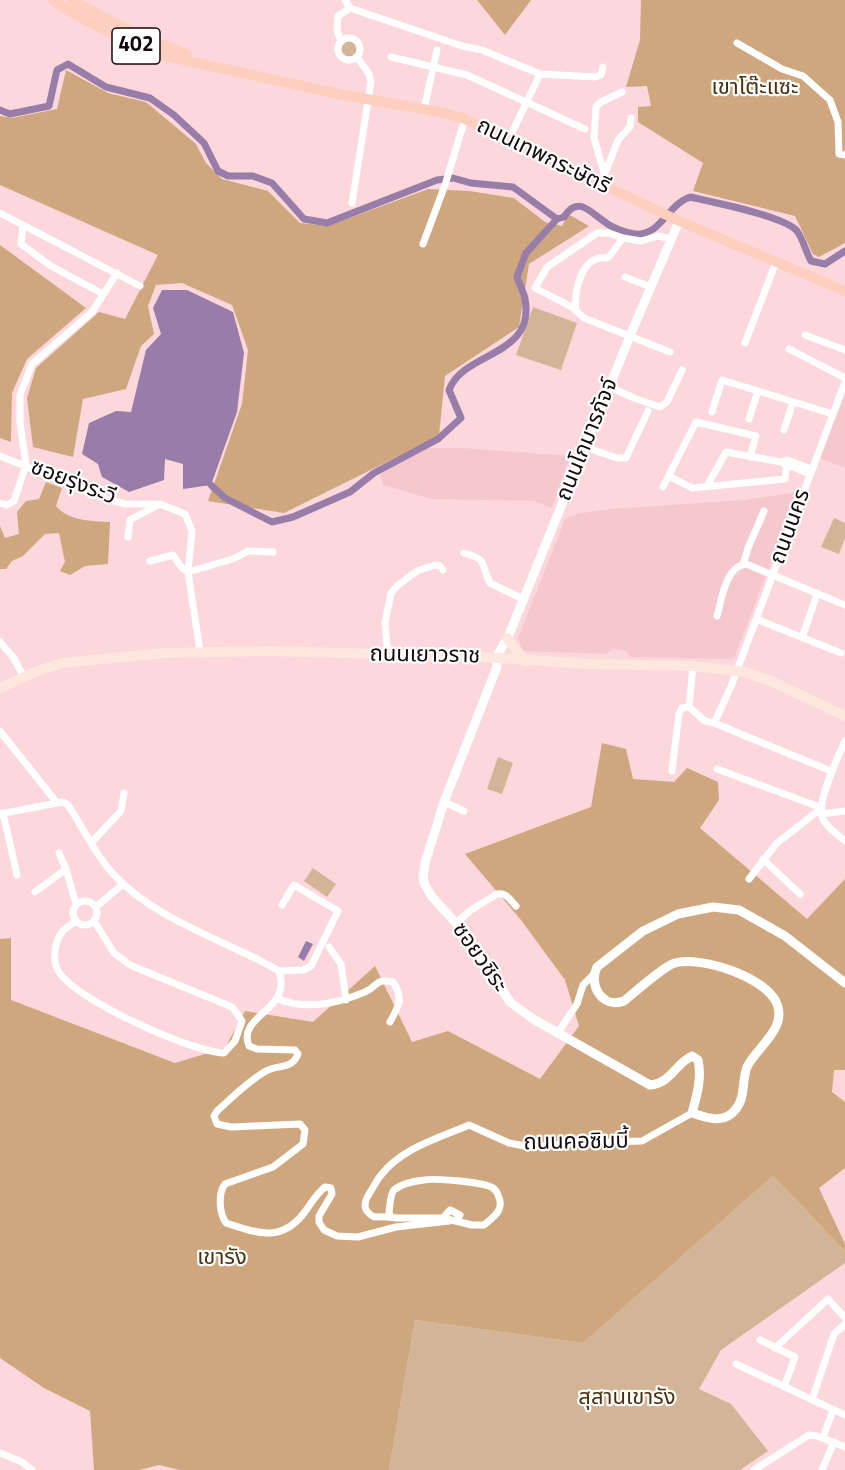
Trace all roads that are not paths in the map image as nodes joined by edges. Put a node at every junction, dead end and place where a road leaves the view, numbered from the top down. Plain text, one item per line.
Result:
1 (53, 0) edge
2 (345, 0) edge
3 (76, 1) edge
4 (350, 8) junction
5 (340, 42) junction
6 (737, 43) dead end
7 (437, 50) dead end
8 (166, 52) junction
9 (357, 57) junction
10 (391, 57) dead end
11 (433, 67) junction
12 (603, 67) dead end
13 (540, 74) junction
14 (622, 92) dead end
15 (369, 99) junction
16 (526, 101) junction
17 (424, 109) junction
18 (631, 118) dead end
19 (465, 119) junction
20 (585, 129) dead end
21 (509, 139) junction
22 (845, 155) edge
23 (604, 172) junction
24 (601, 184) junction
25 (352, 203) dead end
26 (0, 213) edge
27 (670, 217) junction
28 (22, 225) junction
29 (623, 238) junction
30 (672, 239) junction
31 (423, 243) dead end
32 (776, 262) junction
33 (117, 273) junction
34 (625, 277) dead end
35 (140, 286) dead end
36 (651, 287) junction
37 (845, 291) edge
38 (103, 294) junction
39 (576, 311) junction
40 (805, 335) dead end
41 (630, 336) junction
42 (745, 343) dead end
43 (789, 348) dead end
44 (845, 350) edge
45 (670, 352) dead end
46 (682, 370) dead end
47 (845, 380) edge
48 (610, 387) junction
49 (758, 391) junction
50 (793, 402) junction
51 (648, 411) dead end
52 (711, 412) dead end
53 (833, 414) junction
54 (749, 419) dead end
55 (784, 430) dead end
56 (585, 447) junction
57 (0, 456) edge
58 (750, 457) junction
59 (785, 463) junction
60 (26, 465) junction
61 (811, 472) junction
62 (669, 476) junction
63 (707, 486) junction
64 (663, 488) dead end
65 (0, 502) edge
66 (160, 504) junction
67 (764, 511) dead end
68 (128, 537) dead end
69 (273, 552) dead end
70 (464, 554) dead end
71 (150, 561) dead end
72 (743, 565) junction
73 (443, 570) dead end
74 (188, 572) junction
75 (772, 576) junction
76 (817, 594) junction
77 (524, 599) junction
78 (845, 605) edge
79 (717, 616) dead end
80 (756, 619) junction
81 (507, 638) junction
82 (802, 638) junction
83 (0, 642) edge
84 (200, 651) junction
85 (842, 653) dead end
86 (388, 656) junction
87 (496, 658) junction
88 (525, 661) junction
89 (693, 666) junction
90 (736, 671) junction
91 (24, 677) junction
92 (0, 688) edge
93 (689, 707) junction
94 (845, 716) edge
95 (714, 723) junction
96 (0, 731) edge
97 (845, 741) edge
98 (717, 769) dead end
99 (672, 771) dead end
100 (831, 771) junction
101 (124, 793) dead end
102 (444, 802) junction
103 (57, 803) junction
104 (464, 811) dead end
105 (822, 811) junction
106 (845, 811) edge
107 (1, 813) edge
108 (845, 841) edge
109 (92, 842) junction
110 (59, 853) dead end
111 (763, 860) junction
112 (66, 869) junction
113 (17, 875) dead end
114 (749, 879) dead end
115 (123, 884) junction
116 (35, 892) dead end
117 (800, 894) dead end
118 (76, 904) junction
119 (282, 905) dead end
120 (516, 906) dead end
121 (96, 907) junction
122 (76, 921) junction
123 (94, 921) junction
124 (456, 923) junction
125 (329, 947) dead end
126 (279, 971) junction
127 (593, 975) junction
128 (845, 983) edge
129 (278, 999) junction
130 (346, 1000) junction
131 (390, 1022) dead end
132 (557, 1034) junction
133 (692, 1113) junction
134 (387, 1216) junction
135 (447, 1220) junction
136 (845, 1318) edge
137 (845, 1324) edge
138 (760, 1340) dead end
139 (776, 1348) junction
140 (736, 1364) dead end
141 (784, 1386) junction
142 (812, 1400) junction
143 (833, 1410) junction
144 (845, 1415) edge
145 (823, 1438) junction
146 (834, 1442) junction
147 (845, 1447) edge
148 (0, 1453) edge
149 (32, 1470) edge
150 (754, 1470) edge
151 (822, 1470) edge

1 - 8 main road, ถนนเทพกระษัตรี / 402
2 - 4 street
3 - 8 main road, ถนนเทพกระษัตรี / 402
4 - 5 street
4 - 13 street
5 - 9 street
5 - 9 street
6 - 22 street
7 - 11 street
8 - 15 main road, ถนนเทพกระษัตรี / 402
9 - 15 street
10 - 11 street
11 - 16 street
11 - 17 street
12 - 13 street
13 - 16 street
14 - 23 street
15 - 17 main road, ถนนเทพกระษัตรี
15 - 25 street
16 - 20 street
16 - 21 street
17 - 19 main road, ถนนเทพกระษัตรี
18 - 23 street
19 - 21 main road, ถนนเทพกระษัตรี
19 - 31 street
21 - 24 main road, ถนนเทพกระษัตรี
23 - 24 street
24 - 27 main road, ถนนเทพกระษัตรี
26 - 28 street
27 - 30 street, ถนนโกมารภัจจ์
27 - 32 main road, ถนนเทพกระษัตรี
28 - 33 street
28 - 38 street
29 - 30 street
29 - 39 street
29 - 39 street
30 - 36 street, ถนนโกมารภัจจ์
32 - 37 main road, ถนนเทพกระษัตรี
32 - 42 street
33 - 35 street
33 - 38 street
34 - 36 street
36 - 41 street, ถนนโกมารภัจจ์
38 - 60 street
39 - 41 street
40 - 44 street
41 - 45 street
41 - 48 street, ถนนโกมารภัจจ์
43 - 47 street
46 - 48 street
47 - 53 street, ถนนนคร
48 - 56 street, ถนนโกมารภัจจ์
49 - 50 street
49 - 52 street
49 - 54 street
50 - 53 street
50 - 55 street
51 - 56 street
53 - 61 street, ถนนนคร
56 - 77 street, ถนนโกมารภัจจ์
57 - 60 street, ซอยรุ่งระวี
58 - 59 street
58 - 62 street
58 - 63 street
59 - 61 street
59 - 63 street
60 - 65 street
60 - 66 street, ซอยรุ่งระวี
61 - 75 street, ถนนนคร
62 - 63 street
62 - 64 street
66 - 68 street
66 - 74 street, ซอยรุ่งระวี
67 - 72 street
69 - 74 street
70 - 77 street
71 - 74 street
72 - 75 street
72 - 79 street
73 - 86 street
74 - 84 street, ซอยรุ่งระวี
75 - 76 street
75 - 80 street, ถนนนคร
76 - 78 street
76 - 82 street
77 - 81 street, ถนนโกมารภัจจ์
80 - 82 street
80 - 90 street, ถนนนคร
81 - 87 street, ถนนโกมารภัจจ์
81 - 88 main road
82 - 85 street
83 - 91 street
84 - 86 main road, ถนนเยาวราช
84 - 91 main road, ถนนเยาวราช
86 - 87 main road, ถนนเยาวราช
87 - 88 main road, ถนนเยาวราช
87 - 102 street, ซอยวชิระ
88 - 89 main road, ถนนเยาวราช
89 - 90 main road, ถนนเยาวราช
89 - 93 street
90 - 94 main road, ถนนเยาวราช
90 - 95 street, ถนนนคร
91 - 92 main road, ถนนเยาวราช
93 - 95 street
93 - 99 street
95 - 100 street
96 - 103 street
97 - 100 street
98 - 105 street
100 - 105 street
101 - 109 street
102 - 104 street
102 - 124 street, ซอยวชิระ
103 - 107 street
103 - 109 street
105 - 106 street
105 - 108 street
105 - 111 street
107 - 113 street
109 - 115 street
110 - 112 street
111 - 114 street
111 - 117 street
112 - 116 street
112 - 118 street
115 - 121 street
115 - 126 street
118 - 121 street
118 - 122 street
119 - 126 street
120 - 124 street
121 - 123 street
122 - 123 street
122 - 123 street
124 - 132 street, ซอยวชิระ
125 - 130 street
126 - 129 street
127 - 128 street
127 - 132 street
127 - 133 street
129 - 130 street
129 - 135 street
130 - 131 street
132 - 133 street, ซอยวชิระ
133 - 134 street, ถนนคอซิมบี้
134 - 135 street
134 - 135 street
136 - 139 street
137 - 142 street
138 - 139 street
139 - 141 street
140 - 141 street
141 - 142 street
142 - 143 street
143 - 144 street
143 - 145 street
145 - 146 street
145 - 150 street
146 - 147 street
146 - 151 street
148 - 149 street

